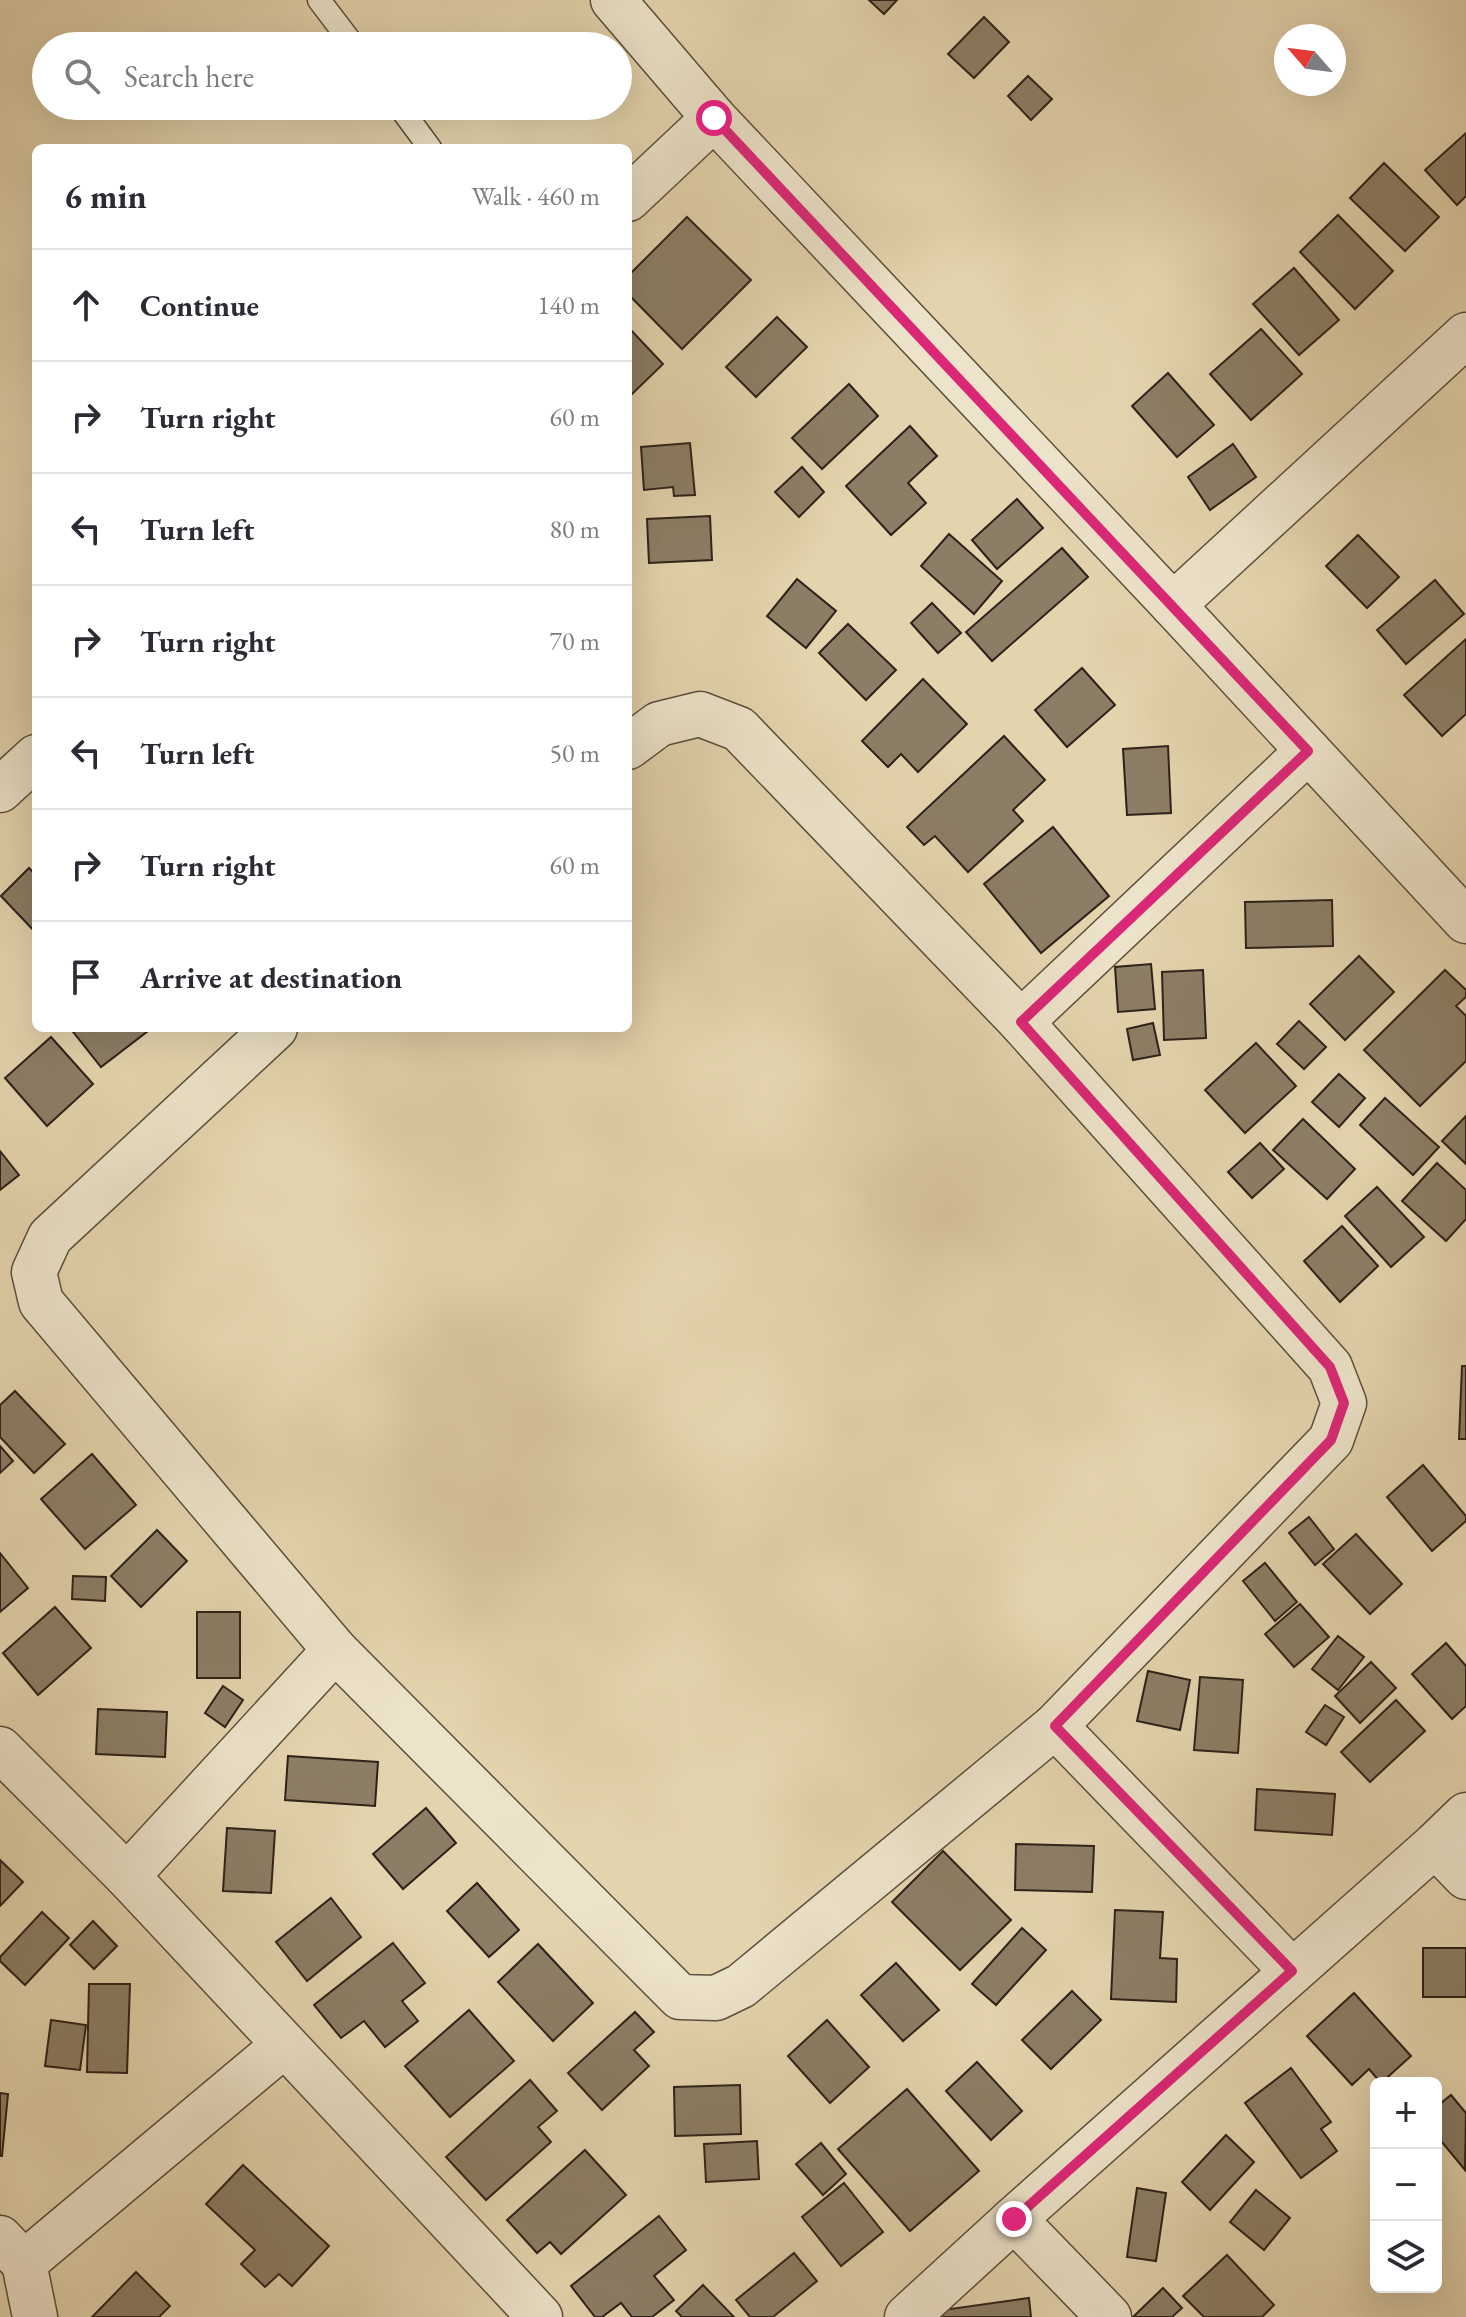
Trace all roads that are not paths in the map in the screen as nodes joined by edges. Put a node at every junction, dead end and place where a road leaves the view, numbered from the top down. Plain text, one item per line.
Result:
1 (319, 0) edge
2 (613, 0) edge
3 (343, 32) edge
4 (714, 118) junction
5 (409, 120) edge
6 (427, 144) edge
7 (632, 195) edge
8 (1466, 335) edge
9 (1173, 605) junction
10 (632, 744) edge
11 (1308, 751) junction
12 (32, 761) edge
13 (0, 790) edge
14 (1466, 921) edge
15 (1021, 1022) junction
16 (271, 1032) edge
17 (335, 1650) junction
18 (1055, 1726) junction
19 (0, 1749) edge
20 (1466, 1815) edge
21 (1435, 1845) junction
22 (127, 1876) junction
23 (1466, 1877) edge
24 (1292, 1971) junction
25 (283, 2046) junction
26 (1014, 2219) junction
27 (12, 2251) edge
28 (35, 2317) edge
29 (540, 2317) edge
30 (907, 2317) edge
31 (1109, 2317) edge

1 - 3 lane
2 - 4 street
4 - 7 street
4 - 9 street
5 - 6 lane
8 - 9 street
9 - 11 street
10 - 15 street
11 - 14 street
11 - 15 street
12 - 13 street
15 - 18 street
16 - 17 street
17 - 18 street
17 - 22 street
18 - 24 street
19 - 22 street
20 - 21 street
21 - 23 street
21 - 24 street
22 - 25 street
24 - 26 street
25 - 27 street
25 - 29 street
26 - 30 street
26 - 31 street
27 - 28 street

